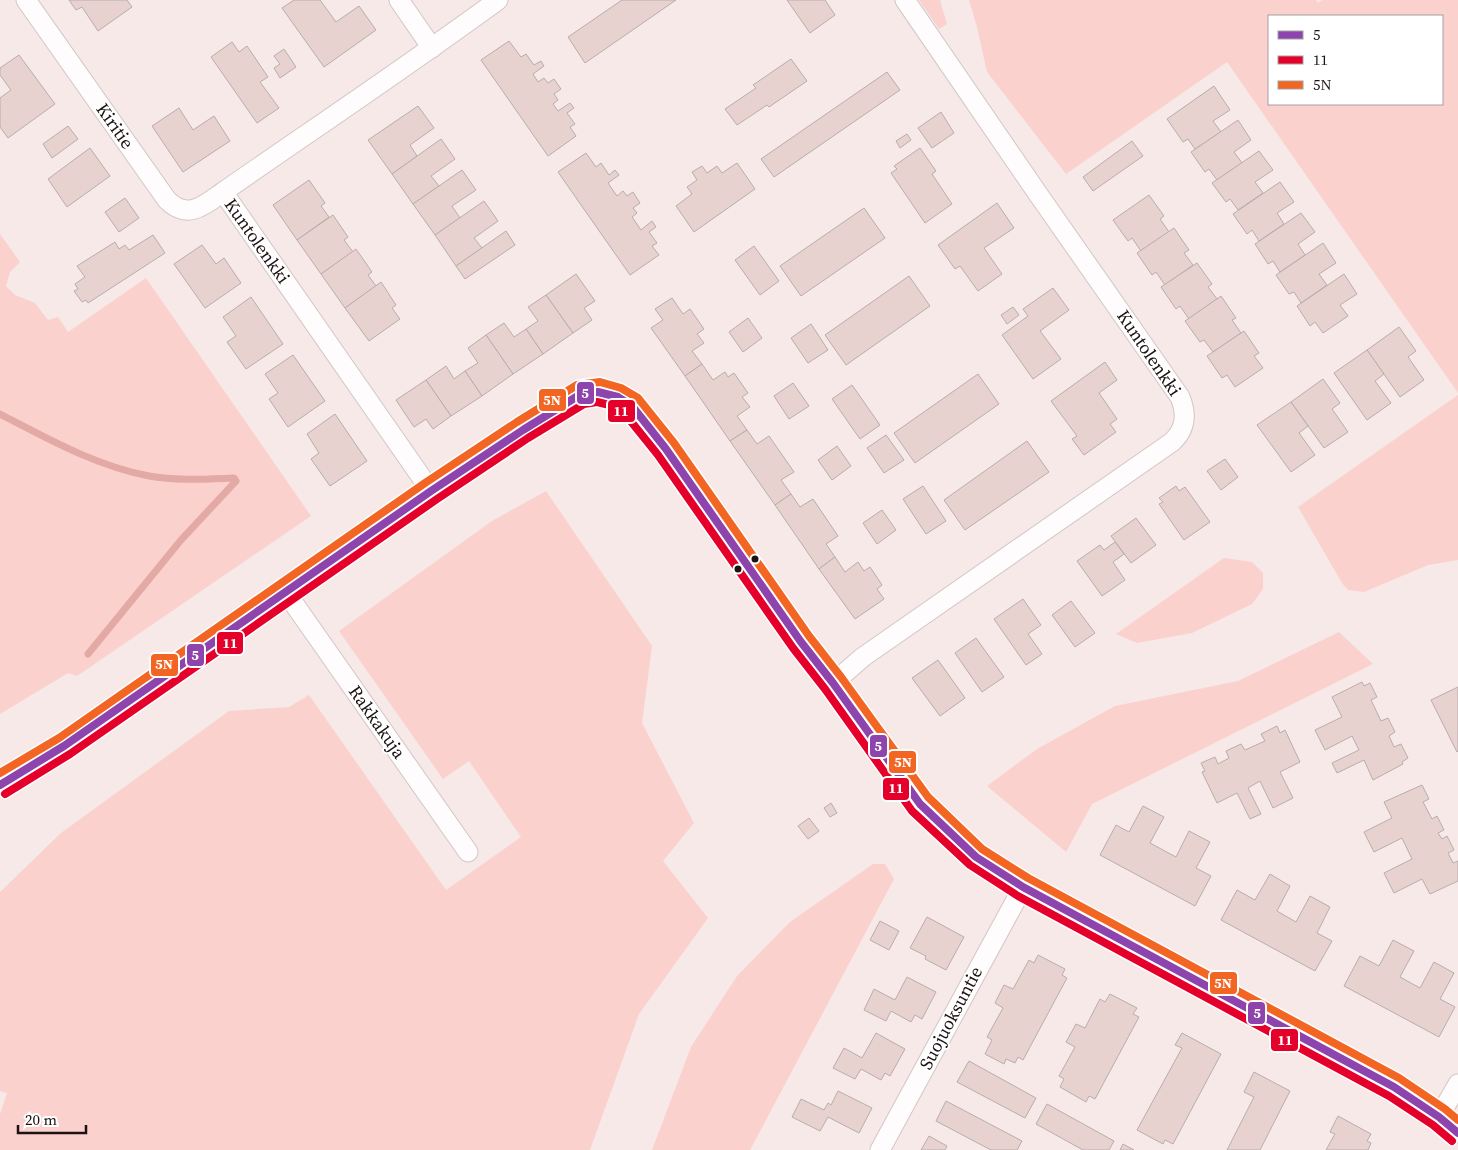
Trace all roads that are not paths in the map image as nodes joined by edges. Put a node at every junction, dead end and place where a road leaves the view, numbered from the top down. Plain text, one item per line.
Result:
1 (26, 0) edge
2 (398, 0) edge
3 (498, 0) edge
4 (905, 0) edge
5 (432, 48) junction
6 (223, 192) junction
7 (430, 491) junction
8 (285, 592) junction
9 (832, 683) junction
10 (0, 785) edge
11 (468, 852) dead end
12 (1023, 887) junction
13 (1458, 1084) edge
14 (1439, 1117) junction
15 (1458, 1134) edge
16 (880, 1150) edge

1 - 6 street, Kiritie
2 - 5 street
3 - 5 street, Kuntolenkki
4 - 9 street, Kuntolenkki
5 - 6 street, Kuntolenkki
6 - 7 street, Kuntolenkki
7 - 8 street
7 - 9 street
8 - 10 street
8 - 11 street, Rakkakuja
9 - 12 street
12 - 14 street
12 - 16 street, Suojuoksuntie
13 - 14 street
14 - 15 street

